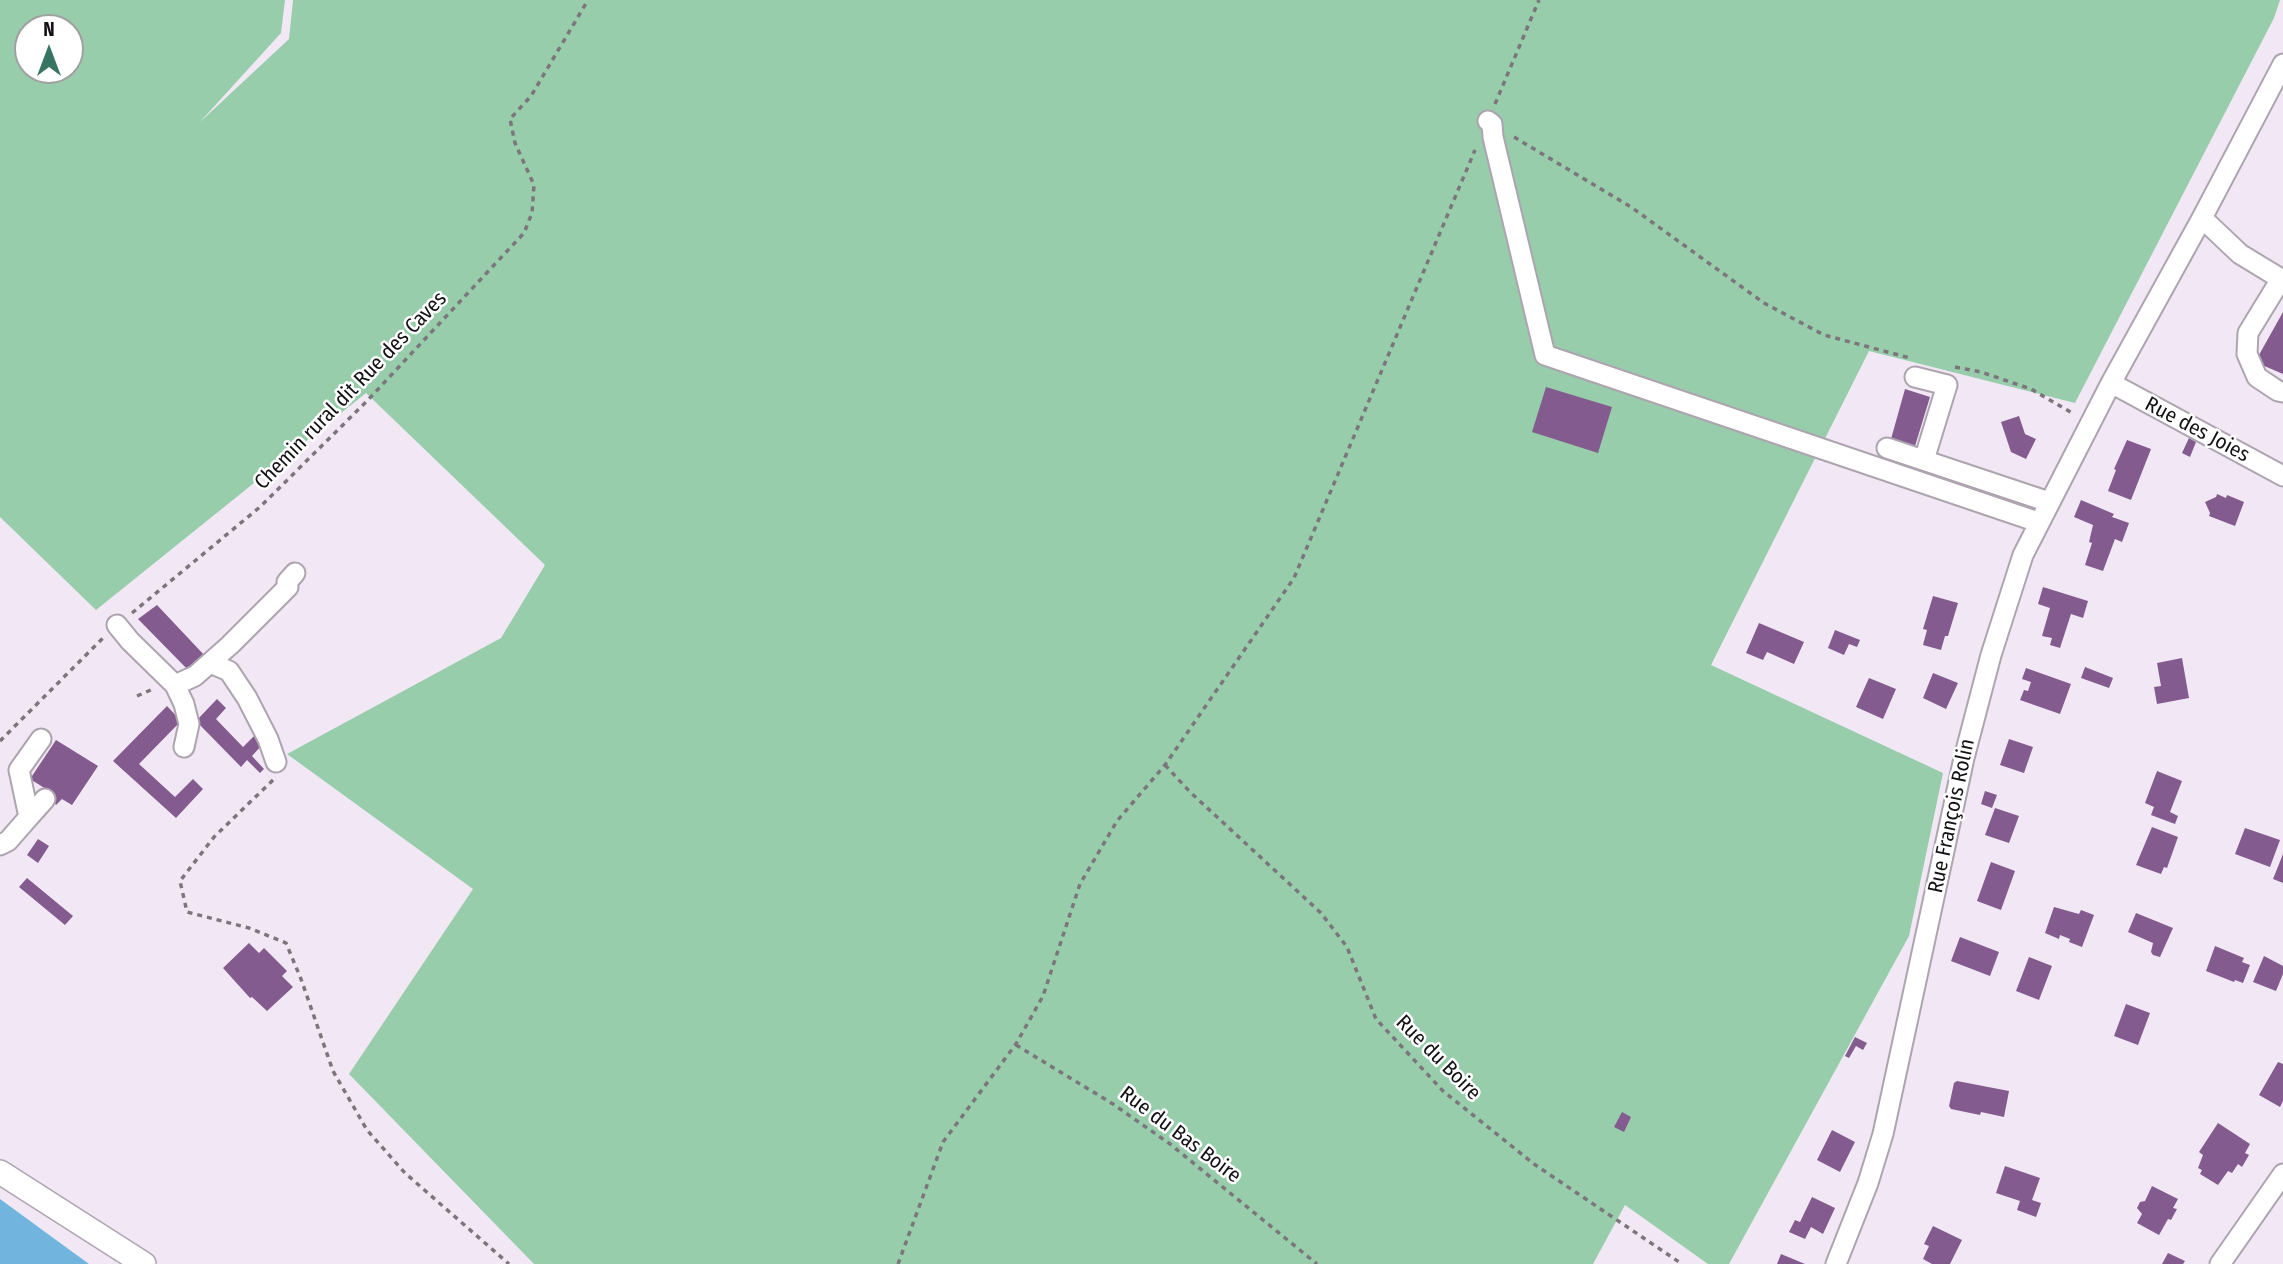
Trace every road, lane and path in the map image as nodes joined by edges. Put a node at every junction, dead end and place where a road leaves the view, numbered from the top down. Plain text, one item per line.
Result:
1 (588, 0) edge
2 (1539, 0) edge
3 (2283, 64) edge
4 (1490, 123) junction
5 (2202, 218) junction
6 (2276, 270) edge
7 (1943, 365) dead end
8 (1916, 368) joint
9 (2111, 383) junction
10 (2283, 392) edge
11 (2090, 424) junction
12 (1887, 448) dead end
13 (1924, 460) junction
14 (2283, 476) edge
15 (2049, 502) junction
16 (2038, 522) junction
17 (295, 573) dead end
18 (117, 625) junction
19 (210, 663) junction
20 (175, 685) junction
21 (41, 739) dead end
22 (0, 741) edge
23 (184, 747) dead end
24 (276, 762) joint
25 (1165, 765) junction
26 (45, 799) dead end
27 (29, 817) junction
28 (0, 845) edge
29 (1016, 1044) junction
30 (0, 1172) edge
31 (2283, 1174) edge
32 (144, 1264) edge
33 (509, 1264) edge
34 (898, 1264) edge
35 (1317, 1264) edge
36 (1682, 1264) edge
37 (1836, 1264) edge
38 (2220, 1264) edge

1 - 18 path, Chemin rural dit Rue des Caves
2 - 4 path
3 - 5 street, Rue François Rolin
4 - 8 path
4 - 16 street
4 - 25 path
5 - 6 street
5 - 9 street, Rue François Rolin
6 - 10 street
7 - 11 path
8 - 13 street
9 - 11 street, Rue François Rolin
9 - 14 street, Rue des Joies
11 - 15 street, Rue François Rolin
12 - 13 street
13 - 15 street
15 - 16 street, Rue François Rolin
16 - 37 street, Rue François Rolin
17 - 19 street
18 - 20 street
18 - 22 path, Chemin rural dit Rue des Caves
19 - 20 street
19 - 24 street
20 - 23 street
21 - 27 street
24 - 33 path
25 - 29 path
25 - 36 path, Rue du Boire
26 - 27 street
27 - 28 street
29 - 34 path
29 - 35 path, Rue du Bas Boire
30 - 32 main road
31 - 38 street

